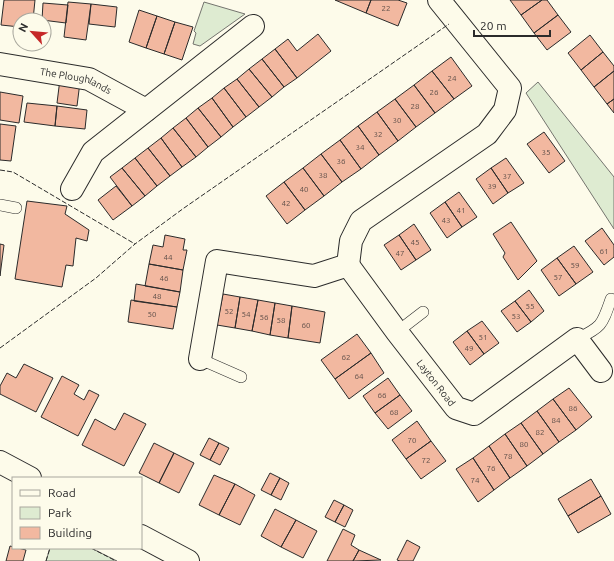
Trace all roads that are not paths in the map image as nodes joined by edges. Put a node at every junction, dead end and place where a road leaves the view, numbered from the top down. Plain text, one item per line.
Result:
1 (439, 0) edge
2 (252, 26) dead end
3 (0, 64) edge
4 (146, 110) junction
5 (72, 188) dead end
6 (0, 204) edge
7 (16, 208) dead end
8 (348, 265) junction
9 (611, 299) dead end
10 (423, 312) dead end
11 (397, 332) junction
12 (577, 339) junction
13 (200, 360) joint
14 (601, 371) dead end
15 (241, 377) dead end
16 (0, 462) edge
17 (28, 477) edge
18 (142, 537) edge
19 (188, 561) edge

1 - 8 street
2 - 4 street
3 - 4 street, The Ploughlands
4 - 5 street
6 - 7 lane
8 - 11 street, Layton Road
8 - 13 street
9 - 12 lane
10 - 11 lane
11 - 12 street, Layton Road
12 - 14 street
13 - 15 lane
16 - 17 street
18 - 19 street

